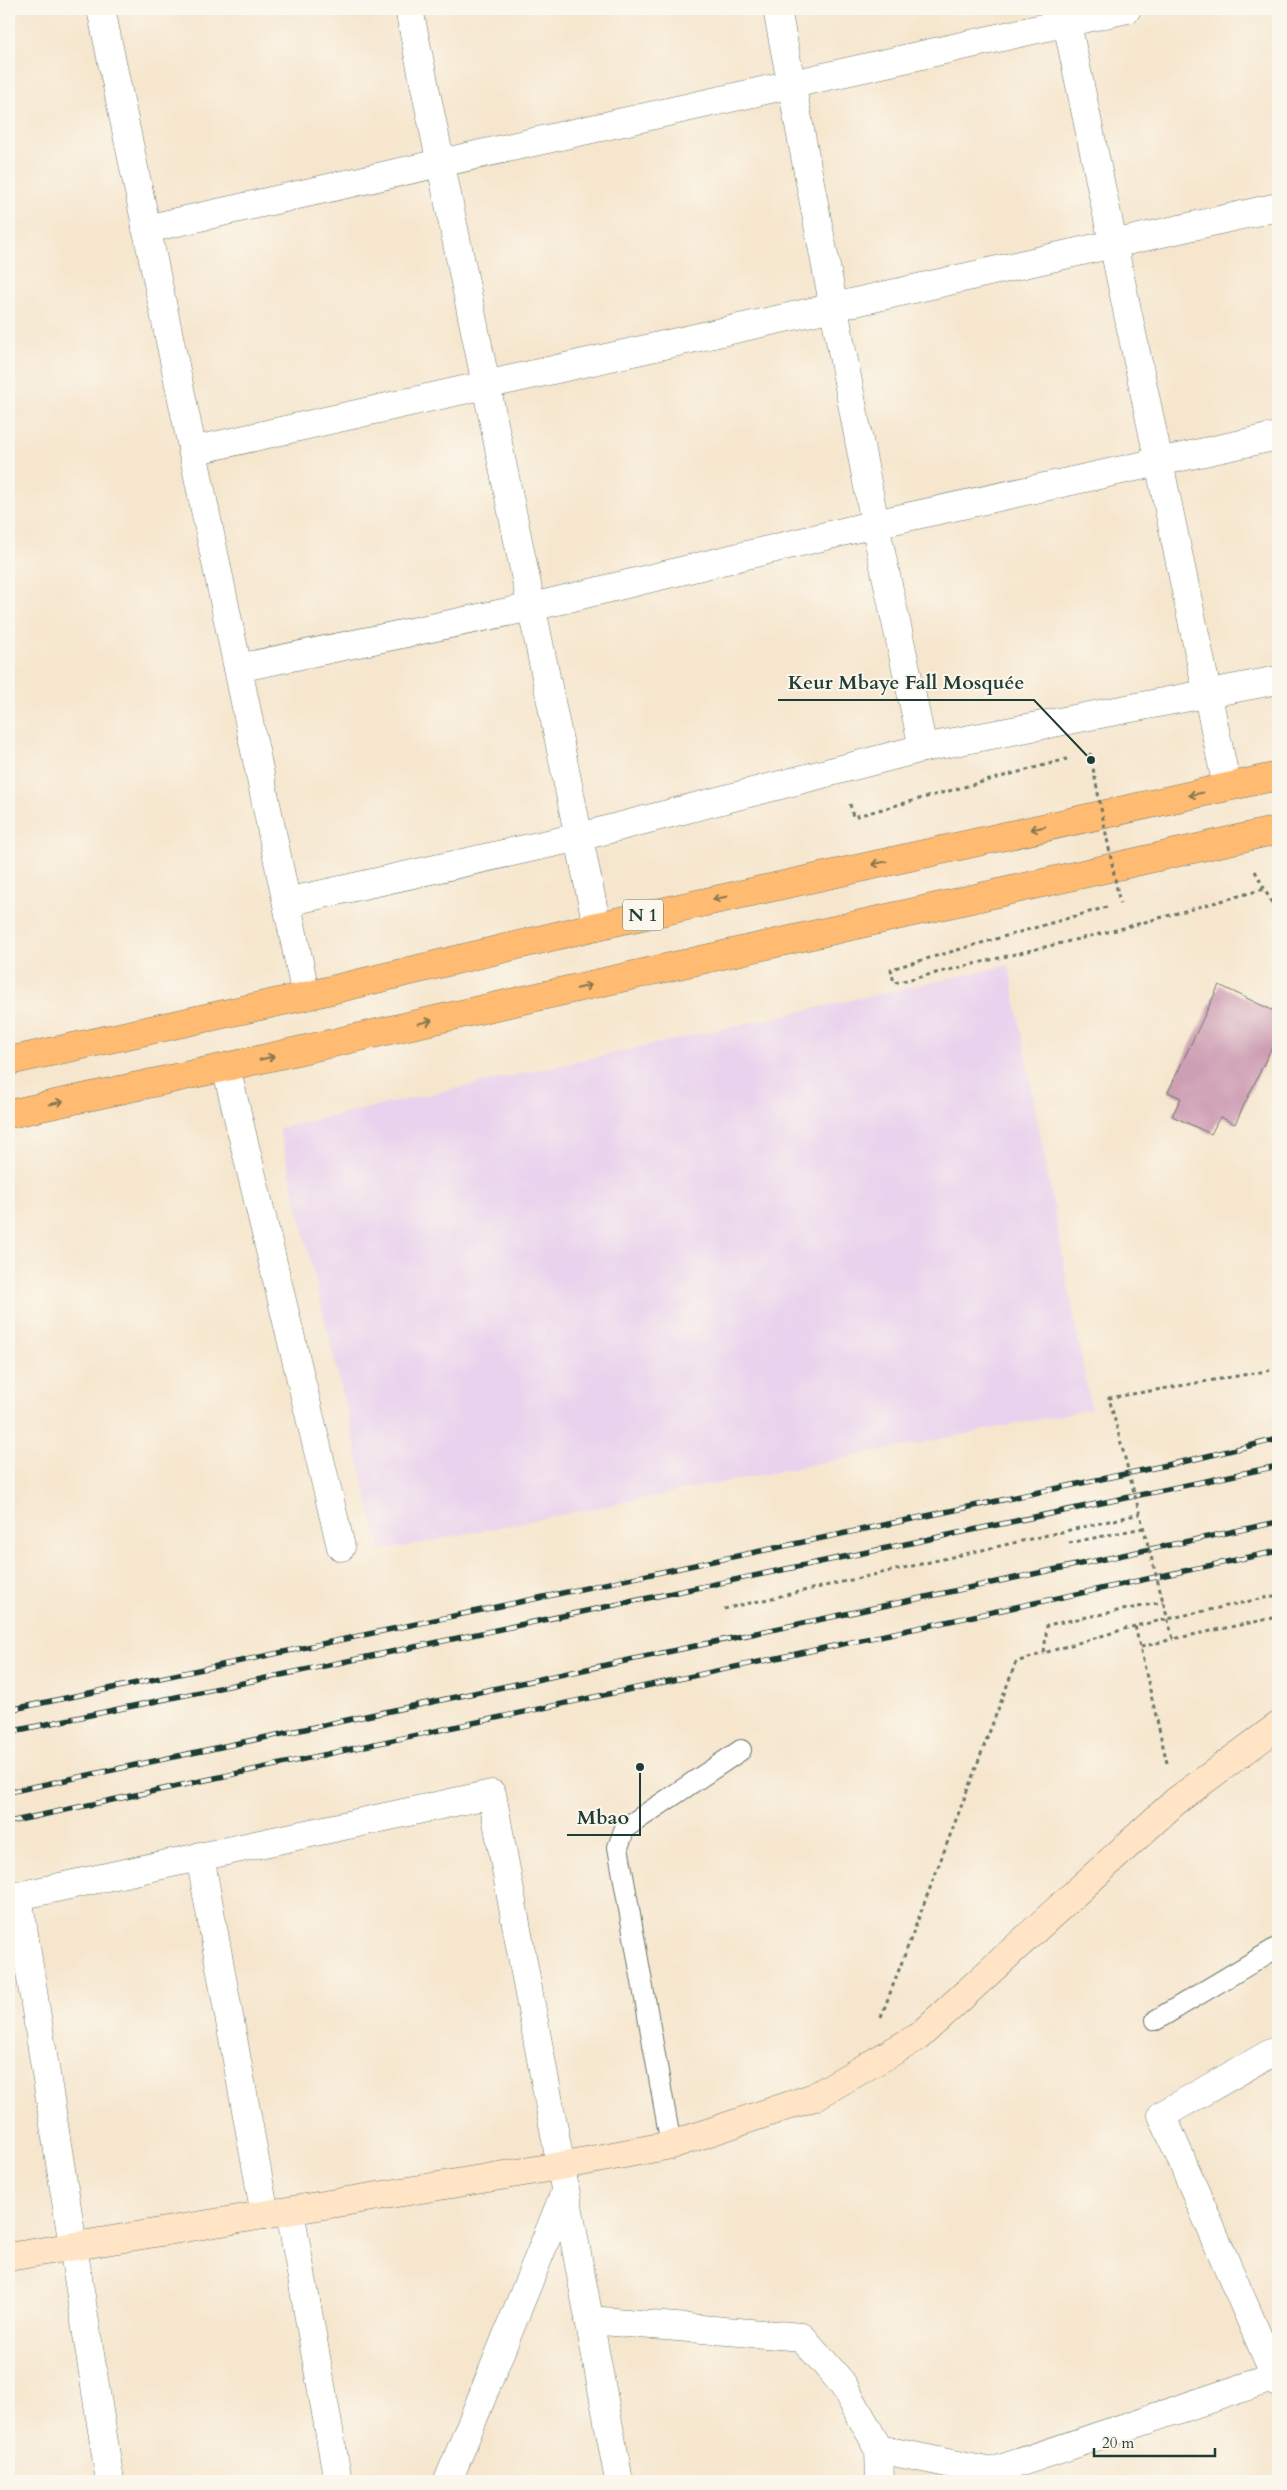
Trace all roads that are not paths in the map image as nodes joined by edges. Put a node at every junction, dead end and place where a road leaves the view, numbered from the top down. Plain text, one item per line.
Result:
1 (101, 9) edge
2 (409, 9) edge
3 (777, 9) edge
4 (1127, 9) edge
5 (1065, 15) edge
6 (792, 84) junction
7 (441, 163) junction
8 (1278, 207) edge
9 (146, 229) junction
10 (1113, 244) junction
11 (833, 307) junction
12 (486, 385) junction
13 (1278, 436) edge
14 (192, 451) junction
15 (1159, 462) junction
16 (875, 524) junction
17 (532, 607) junction
18 (238, 668) junction
19 (1278, 680) edge
20 (1207, 692) junction
21 (923, 748) junction
22 (1278, 776) edge
23 (1227, 787) junction
24 (1278, 830) edge
25 (579, 837) junction
26 (287, 902) junction
27 (597, 926) junction
28 (306, 996) junction
29 (9, 1061) edge
30 (226, 1067) junction
31 (9, 1114) edge
32 (341, 1547) dead end
33 (1278, 1726) edge
34 (741, 1750) dead end
35 (200, 1856) junction
36 (13, 1898) edge
37 (1278, 1947) edge
38 (1156, 2020) dead end
39 (1278, 2049) edge
40 (671, 2145) junction
41 (560, 2166) junction
42 (565, 2192) junction
43 (278, 2213) junction
44 (72, 2247) junction
45 (9, 2257) edge
46 (589, 2320) junction
47 (1278, 2379) edge
48 (879, 2449) junction
49 (991, 2477) edge
50 (110, 2481) edge
51 (338, 2481) edge
52 (448, 2481) edge
53 (619, 2481) edge
54 (880, 2481) edge

1 - 9 street
2 - 7 street
3 - 6 street
4 - 5 street
5 - 6 street
5 - 10 street
6 - 7 street
6 - 11 street
7 - 9 street
7 - 12 street
8 - 10 street
9 - 14 street
10 - 11 street
10 - 15 street
11 - 12 street
11 - 16 street
12 - 14 street
12 - 17 street
13 - 15 street
14 - 18 street
15 - 16 street
15 - 20 street
16 - 17 street
16 - 21 street
17 - 18 street
17 - 25 street
18 - 26 street
19 - 20 street
20 - 21 street
20 - 23 street
21 - 25 street
22 - 23 highway, N 1
23 -> 27 highway, N 1
30 -> 24 highway
25 - 26 street
25 - 27 street
26 - 28 street
27 - 28 highway, N 1
28 - 29 highway, N 1
31 -> 30 highway
30 - 32 street
33 - 40 street
34 - 40 lane
35 - 36 street
35 - 41 street
35 - 43 street
36 - 44 street
37 - 38 lane
39 - 47 street
40 - 41 street
41 - 42 street
41 - 43 street
42 - 46 street
42 - 52 street
43 - 44 street
43 - 51 street
44 - 45 street
44 - 50 street
46 - 48 street
46 - 53 street
47 - 49 street
48 - 49 street
48 - 54 street

